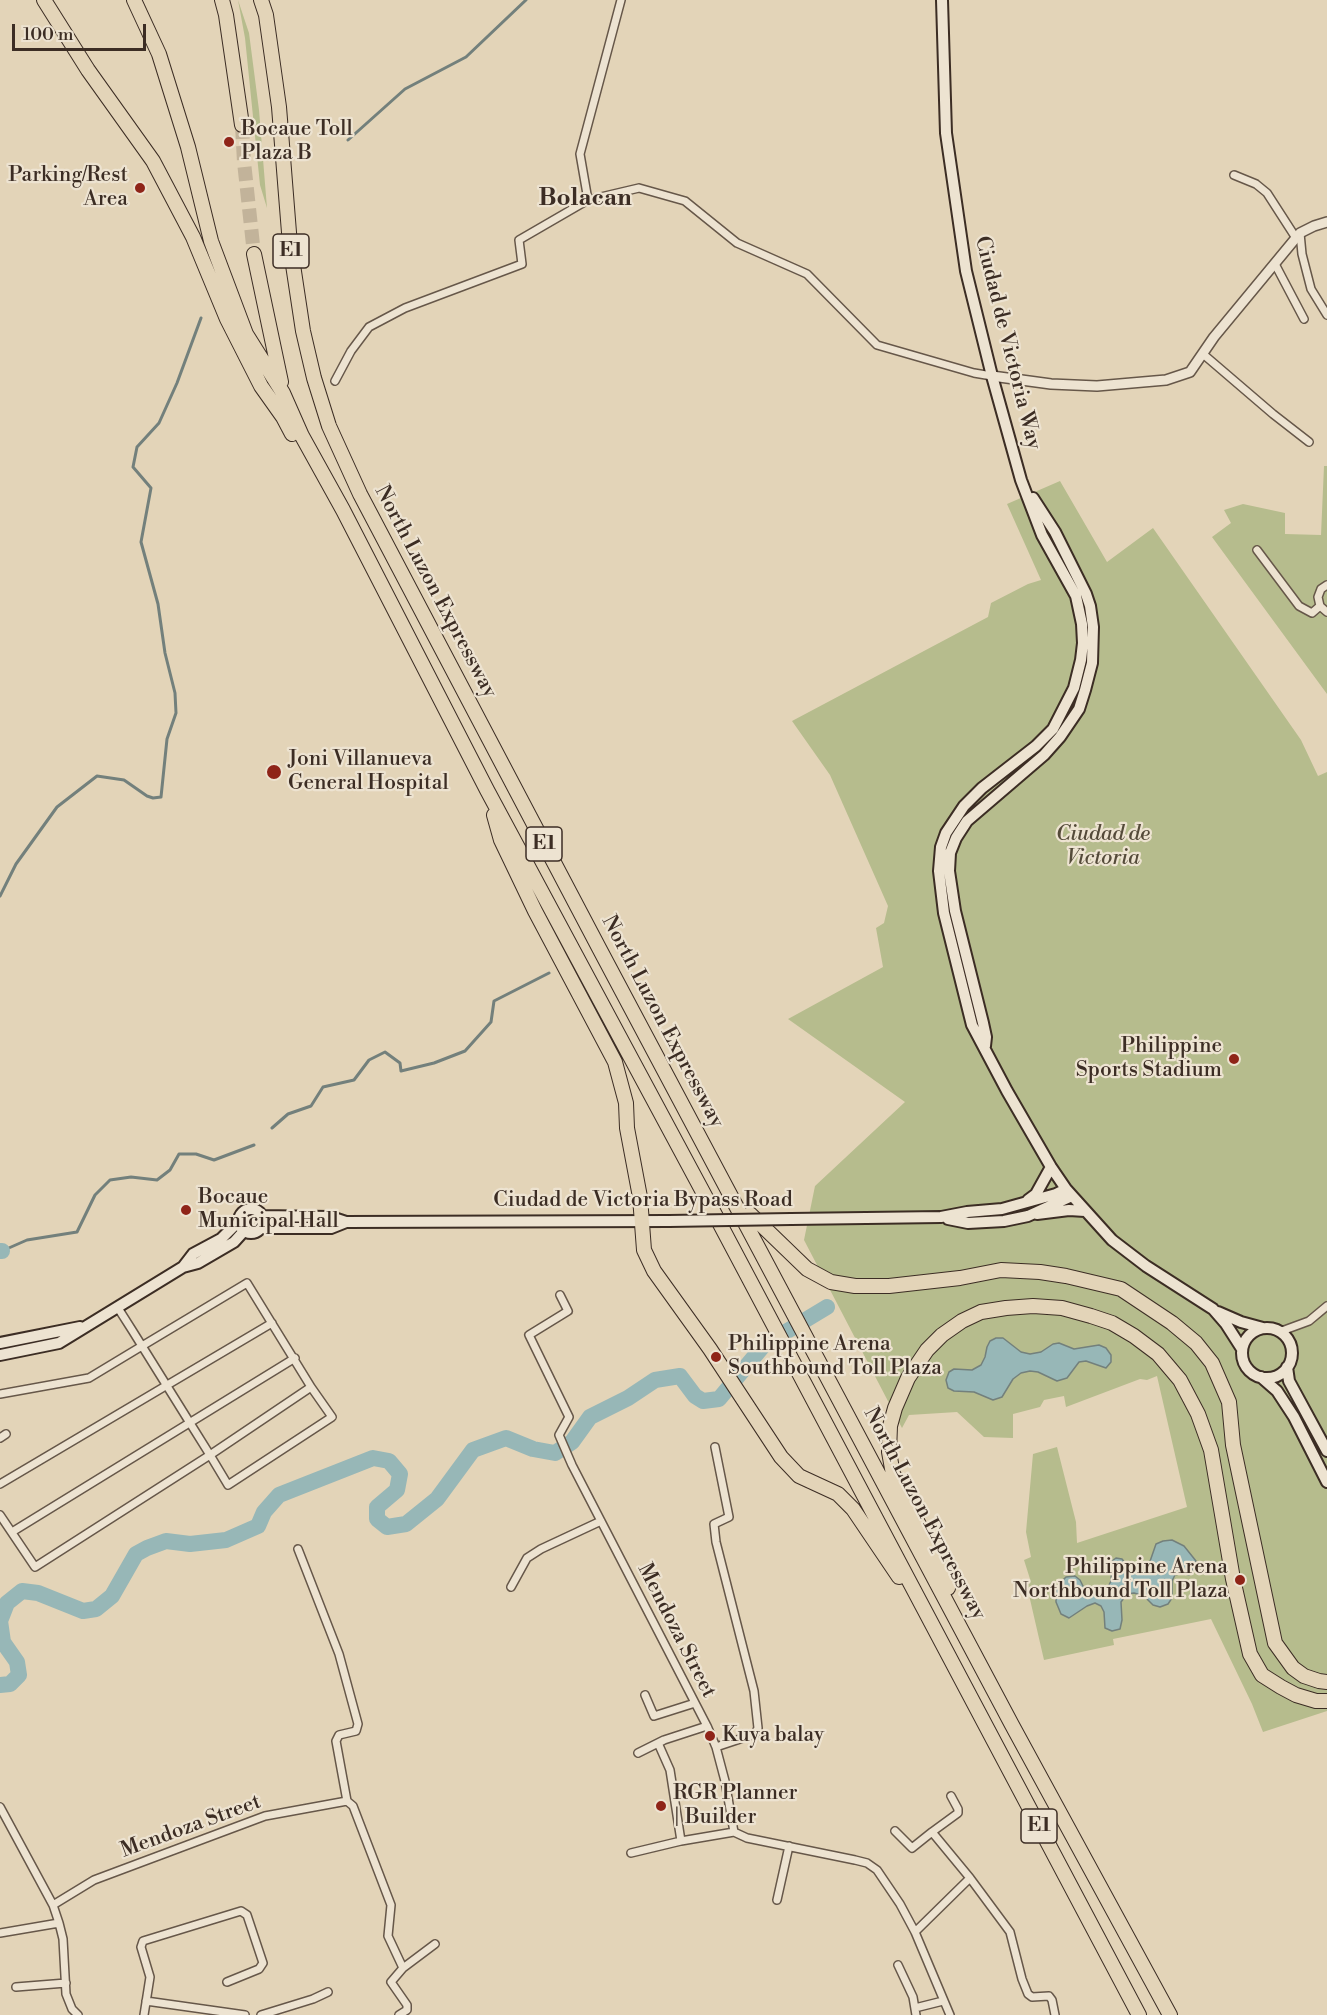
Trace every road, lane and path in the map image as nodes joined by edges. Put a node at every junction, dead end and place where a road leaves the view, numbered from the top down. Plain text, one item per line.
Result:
1 (44, 0) edge
2 (134, 0) edge
3 (222, 0) edge
4 (261, 0) edge
5 (621, 0) edge
6 (942, 0) edge
7 (242, 125) tunnel mouth
8 (1234, 175) dead end
9 (588, 200) junction
10 (1327, 222) edge
11 (1298, 235) junction
12 (254, 254) tunnel mouth
13 (1275, 264) junction
14 (1327, 315) edge
15 (1304, 319) dead end
16 (1203, 354) junction
17 (992, 376) junction
18 (335, 381) dead end
19 (283, 393) junction
20 (1309, 442) dead end
21 (343, 510) junction
22 (1257, 550) dead end
23 (1327, 585) edge
24 (1320, 606) junction
25 (1327, 612) edge
26 (1087, 661) junction
27 (487, 790) junction
28 (958, 813) junction
29 (967, 821) junction
30 (949, 912) junction
31 (1051, 1167) junction
32 (1069, 1192) junction
33 (729, 1193) junction
34 (1023, 1204) junction
35 (1085, 1211) junction
36 (261, 1216) junction
37 (1028, 1216) junction
38 (941, 1218) junction
39 (641, 1221) junction
40 (346, 1222) junction
41 (242, 1226) junction
42 (261, 1228) junction
43 (560, 1296) dead end
44 (1327, 1306) edge
45 (118, 1308) junction
46 (1213, 1309) junction
47 (272, 1323) junction
48 (83, 1327) junction
49 (1267, 1329) junction
50 (1279, 1332) junction
51 (0, 1343) edge
52 (142, 1346) junction
53 (1242, 1349) junction
54 (0, 1355) edge
55 (295, 1358) junction
56 (1287, 1367) junction
57 (1260, 1377) junction
58 (166, 1385) junction
59 (311, 1387) junction
60 (0, 1394) edge
61 (190, 1423) junction
62 (715, 1447) dead end
63 (1327, 1451) edge
64 (210, 1455) junction
65 (1327, 1482) edge
66 (0, 1484) edge
67 (0, 1515) edge
68 (601, 1521) junction
69 (12, 1532) junction
70 (298, 1549) dead end
71 (511, 1587) dead end
72 (940, 1638) junction
73 (970, 1646) junction
74 (1327, 1682) edge
75 (645, 1695) dead end
76 (1327, 1701) edge
77 (695, 1702) junction
78 (707, 1726) junction
79 (658, 1743) junction
80 (716, 1747) junction
81 (638, 1752) dead end
82 (951, 1796) dead end
83 (347, 1802) junction
84 (0, 1807) edge
85 (895, 1831) dead end
86 (734, 1832) junction
87 (933, 1832) junction
88 (681, 1841) junction
89 (789, 1846) junction
90 (631, 1853) dead end
91 (970, 1878) junction
92 (777, 1900) dead end
93 (52, 1905) junction
94 (59, 1923) junction
95 (915, 1932) junction
96 (0, 1933) edge
97 (435, 1944) dead end
98 (898, 1965) dead end
99 (403, 1968) junction
100 (227, 1982) dead end
101 (66, 1983) junction
102 (16, 1987) dead end
103 (328, 1992) dead end
104 (146, 2001) junction
105 (943, 2001) junction
106 (915, 2011) edge
107 (78, 2015) edge
108 (144, 2015) edge
109 (245, 2015) edge
110 (261, 2015) edge
111 (399, 2015) edge
112 (950, 2015) edge
113 (1055, 2015) edge
114 (1139, 2015) edge
115 (1170, 2015) edge

1 - 21 highway
2 - 19 highway, North Luzon Expressway / E1
3 - 7 highway
4 - 33 highway, North Luzon Expressway / E1
5 - 9 street
6 - 17 main road, Ciudad de Victoria Way
8 - 11 street
9 - 17 street
9 - 18 street
10 - 11 street
11 - 13 street
11 - 14 street
12 - 19 highway, North Luzon Expressway / E1
13 - 15 street
13 - 16 street
16 - 17 street
16 - 20 street
17 - 26 main road, Ciudad de Victoria Way
19 - 21 highway, North Luzon Expressway / E1
21 - 27 highway, North Luzon Expressway / E1
22 - 24 street
23 - 24 street
24 - 25 street
26 - 28 main road, Ciudad de Victoria Way
26 - 29 main road, Ciudad de Victoria Way
27 - 39 highway
27 - 72 highway, North Luzon Expressway / E1
28 - 29 main road
28 - 30 main road, Ciudad de Victoria Way
29 - 30 main road, Ciudad de Victoria Way
30 - 31 main road, Ciudad de Victoria Way
31 - 32 main road, Ciudad de Victoria Way
31 - 34 main road
32 - 34 main road, Ciudad de Victoria Bypass Road
32 - 35 main road, Ciudad de Victoria Way
32 - 37 main road, Ciudad de Victoria Bypass Road
33 - 73 highway, North Luzon Expressway / E1
33 - 74 highway
34 - 38 main road, Ciudad de Victoria Bypass Road
35 - 37 main road
35 - 46 main road, Ciudad de Victoria Way
36 - 40 main road, Ciudad de Victoria Bypass Road
36 - 41 main road
36 - 42 main road
37 - 38 main road, Ciudad de Victoria Bypass Road
38 - 39 main road, Ciudad de Victoria Bypass Road, bridge
39 - 40 main road, Ciudad de Victoria Bypass Road
39 - 72 highway
40 - 42 main road, Ciudad de Victoria Bypass Road
41 - 42 main road
41 - 45 main road
43 - 68 street, Mendoza Street
44 - 50 street
45 - 48 main road
45 - 52 street
46 - 49 main road
46 - 53 main road, Ciudad de Victoria Way
47 - 52 street
47 - 55 street
47 - 58 street
48 - 51 main road
48 - 54 main road
49 - 50 main road
49 - 53 main road
50 - 56 main road
52 - 58 street
52 - 60 street
53 - 57 main road
55 - 59 street
55 - 61 street
56 - 57 main road
56 - 63 main road
57 - 65 main road
58 - 61 street
58 - 66 street
59 - 64 street
59 - 64 street
61 - 64 street
61 - 69 street
62 - 80 street
64 - 69 street
67 - 69 street
68 - 71 street
68 - 77 street, Mendoza Street
70 - 83 street
72 - 114 highway, North Luzon Expressway / E1
73 - 76 highway
73 - 115 highway, North Luzon Expressway / E1
75 - 77 street
77 - 78 street, Mendoza Street
78 - 79 street
78 - 80 street, Mendoza Street
79 - 81 street
79 - 88 street
80 - 86 street, Mendoza Street
82 - 87 street
83 - 93 street, Mendoza Street
83 - 99 street
84 - 93 street
85 - 87 street
86 - 88 street
86 - 89 street
87 - 91 street
88 - 90 street
89 - 92 street
89 - 95 street
91 - 95 street
91 - 113 street
93 - 94 street
94 - 96 street
94 - 101 street
95 - 105 street
97 - 99 street
98 - 106 street
99 - 111 street
100 - 104 street
101 - 102 street
101 - 107 street
103 - 110 street
104 - 108 street
104 - 109 street
105 - 106 street
105 - 112 street

